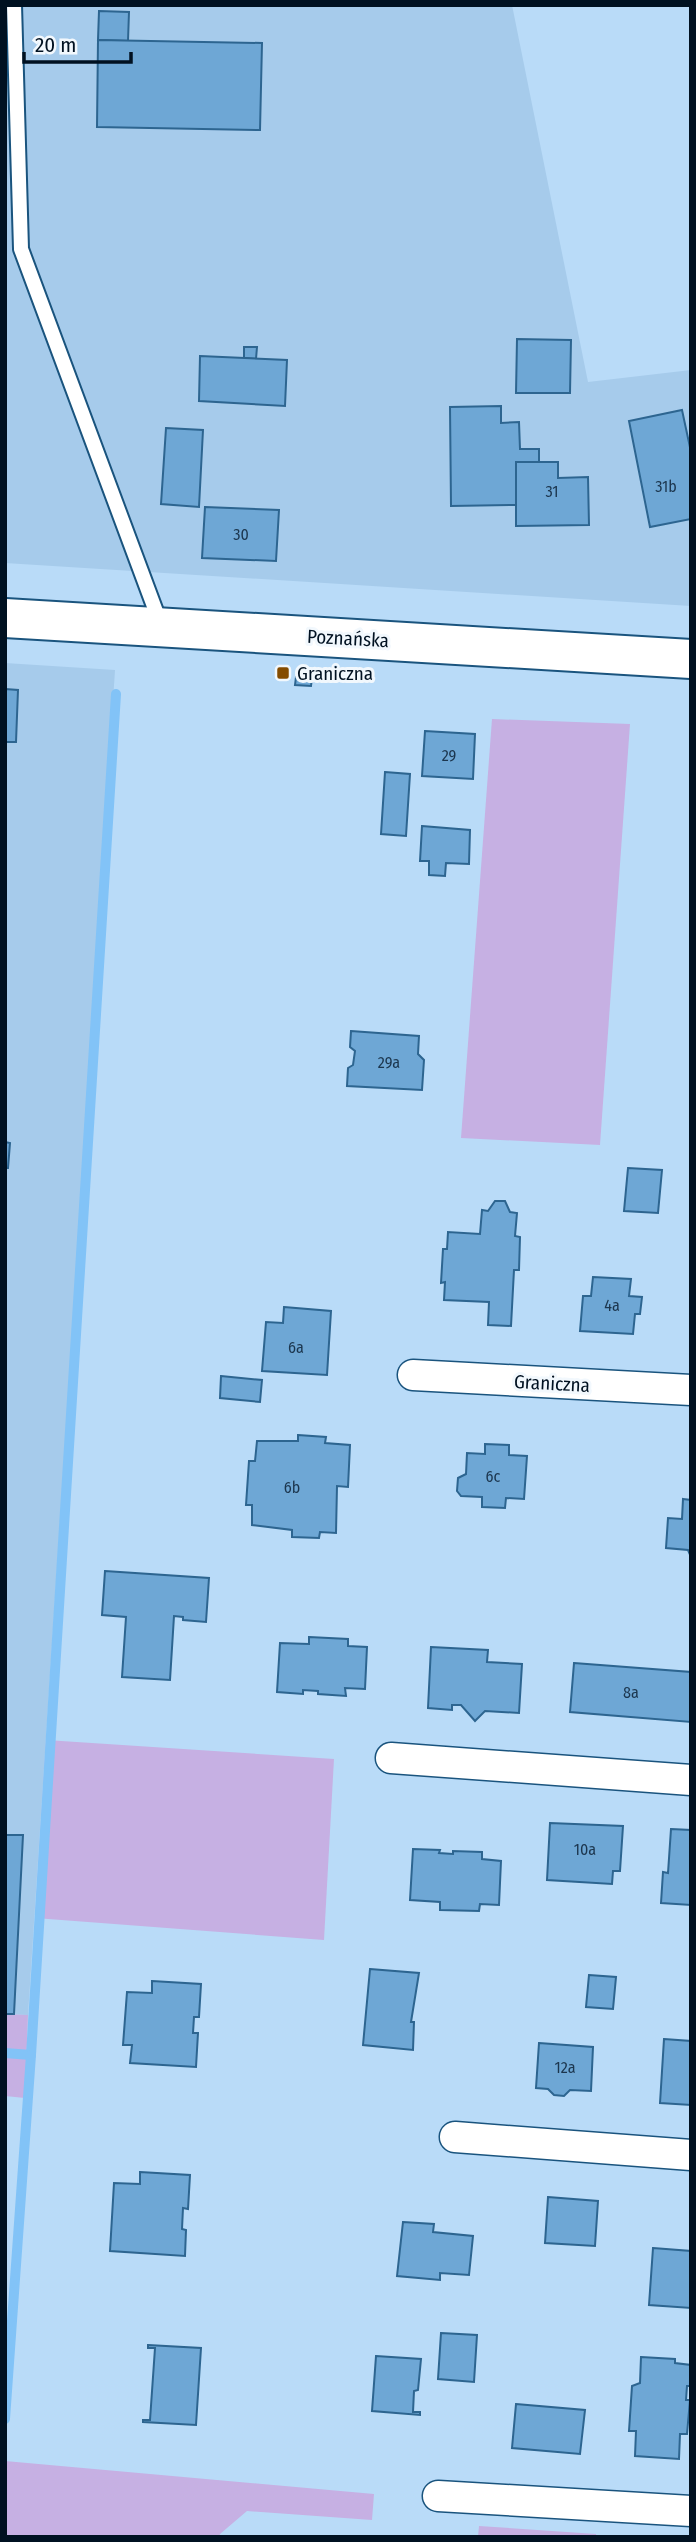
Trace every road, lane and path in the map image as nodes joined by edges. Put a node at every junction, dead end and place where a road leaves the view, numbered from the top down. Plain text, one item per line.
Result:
1 (14, 5) edge
2 (5, 618) edge
3 (162, 627) junction
4 (691, 659) edge
5 (413, 1375) dead end
6 (691, 1390) edge
7 (391, 1758) dead end
8 (691, 1780) edge
9 (455, 2137) dead end
10 (691, 2155) edge
11 (438, 2496) dead end
12 (691, 2511) edge

1 - 3 lane
2 - 3 main road, Poznańska
3 - 4 main road, Poznańska
5 - 6 street, Graniczna
7 - 8 street
9 - 10 street
11 - 12 street

